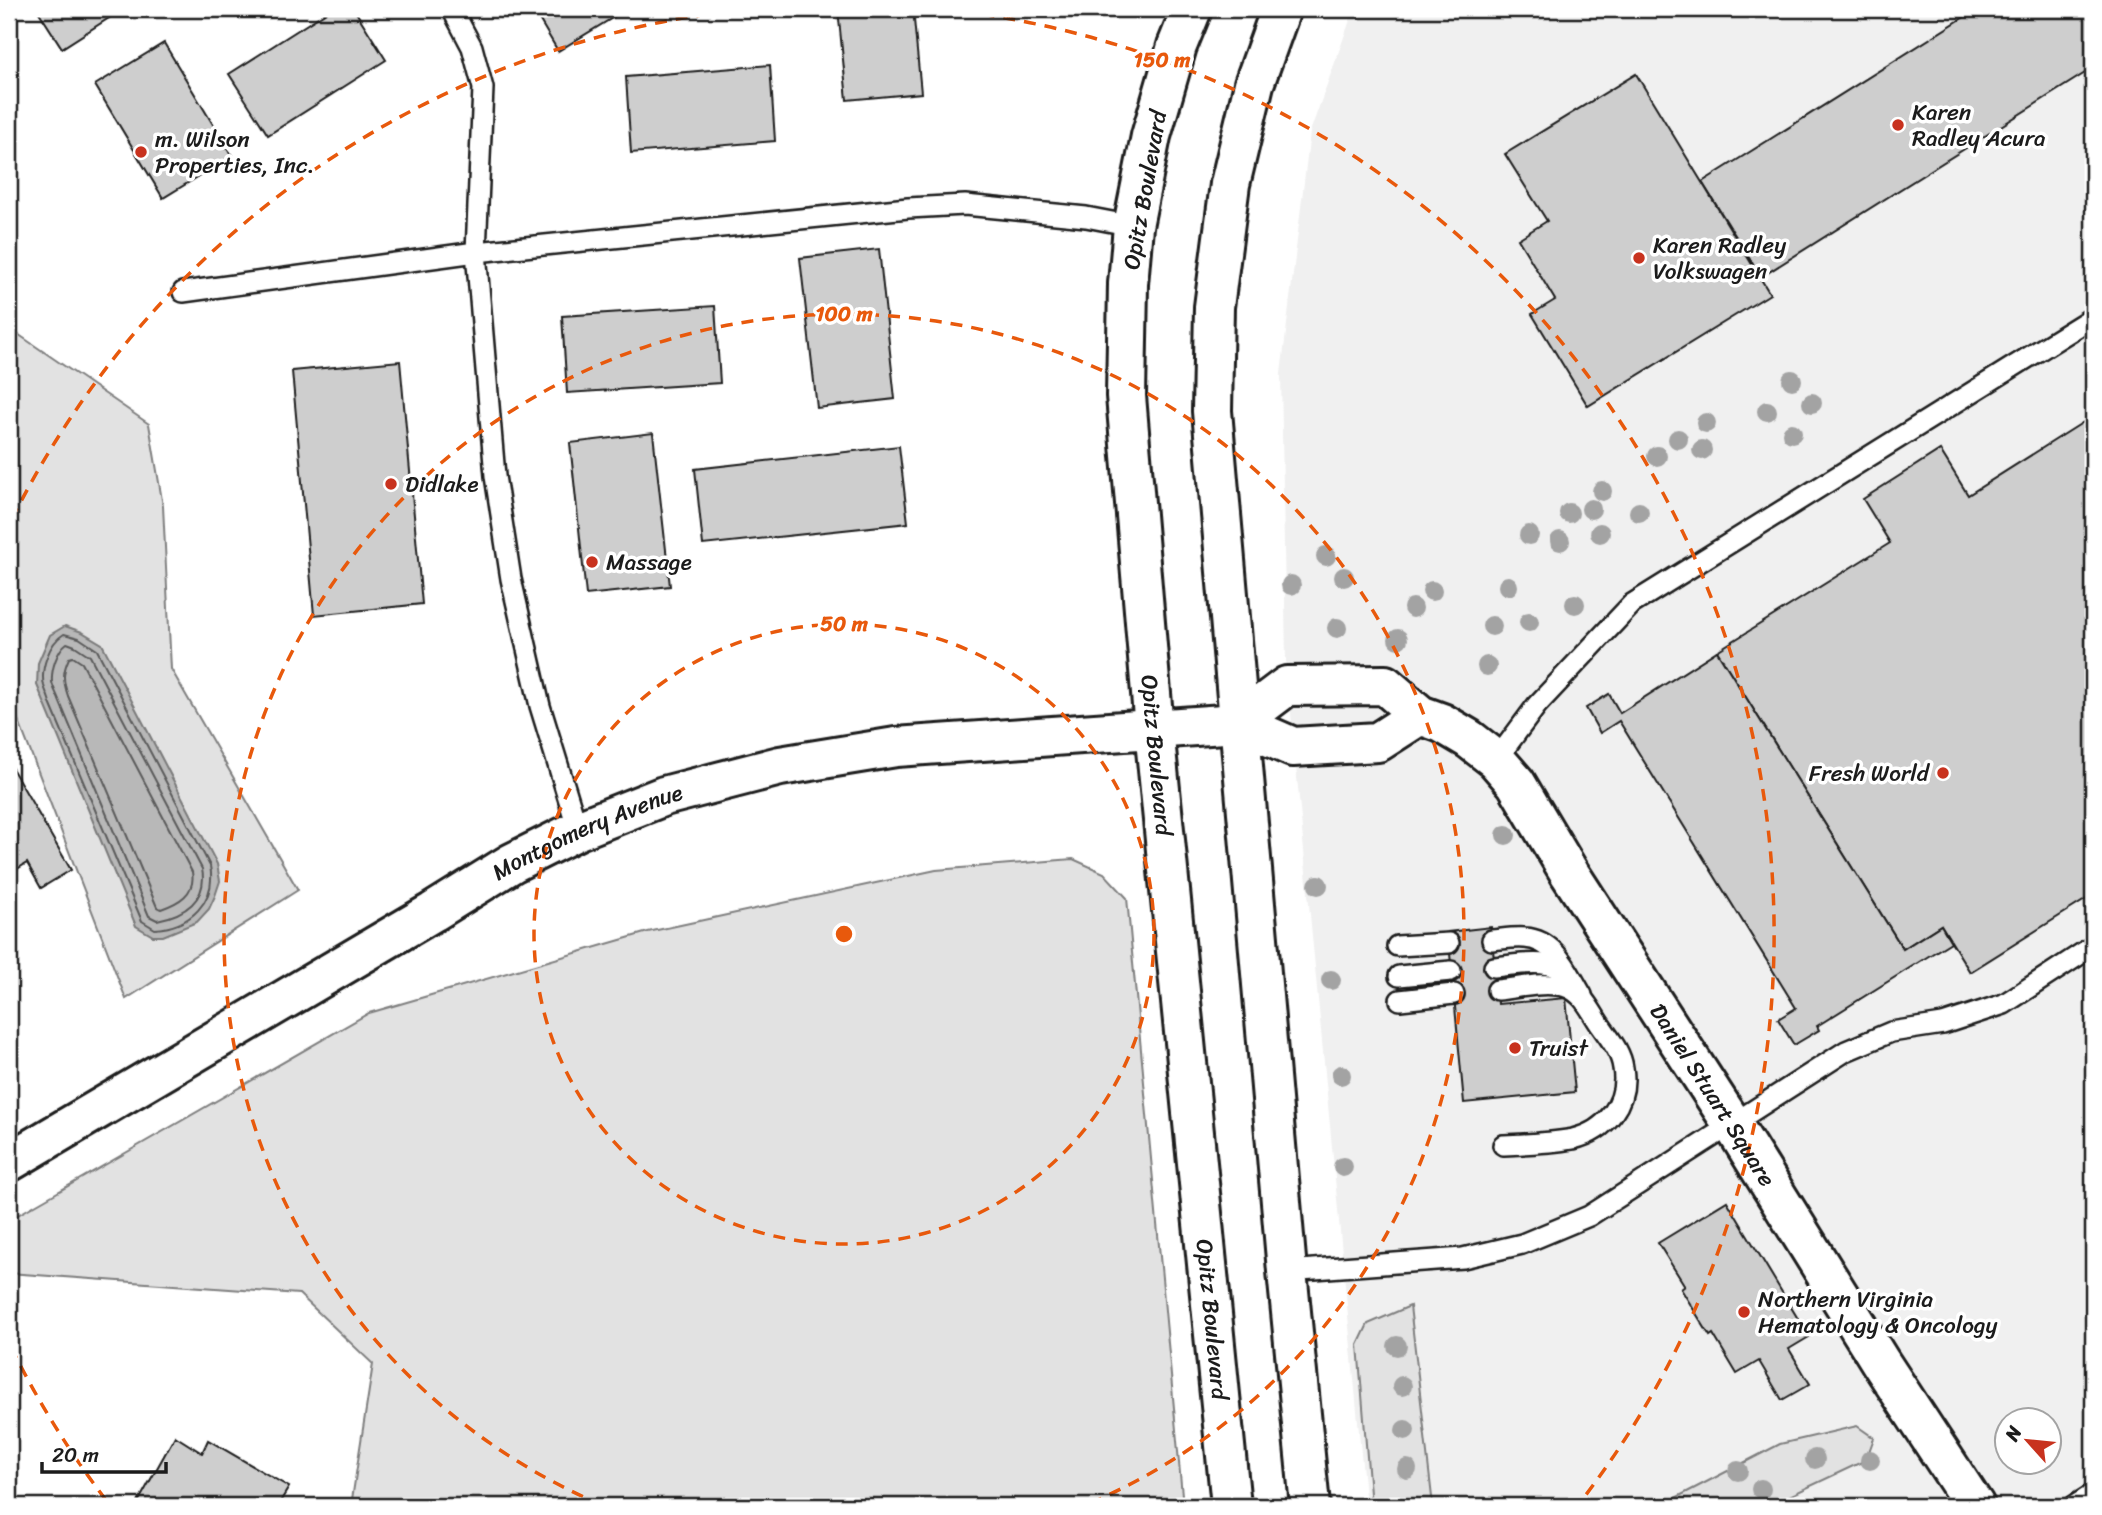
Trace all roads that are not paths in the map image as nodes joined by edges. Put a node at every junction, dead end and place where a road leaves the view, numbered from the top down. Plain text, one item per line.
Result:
1 (452, 9) edge
2 (1192, 9) edge
3 (1272, 9) edge
4 (1281, 9) edge
5 (1254, 84) junction
6 (1133, 226) junction
7 (476, 251) junction
8 (183, 292) dead end
9 (2093, 317) edge
10 (1420, 715) junction
11 (1238, 723) junction
12 (1153, 729) junction
13 (1496, 760) junction
14 (578, 830) junction
15 (1492, 940) dead end
16 (1449, 943) dead end
17 (1397, 946) dead end
18 (2093, 946) edge
19 (1494, 967) dead end
20 (1451, 971) dead end
21 (1399, 976) dead end
22 (1497, 990) dead end
23 (1454, 995) dead end
24 (1584, 998) junction
25 (1400, 1000) dead end
26 (1733, 1125) junction
27 (1503, 1145) dead end
28 (9, 1161) edge
29 (1287, 1270) junction
30 (2093, 1494) edge
31 (1231, 1506) edge
32 (1310, 1506) edge
33 (1975, 1506) edge
34 (2074, 1506) edge

1 - 7 lane
2 - 6 main road, Opitz Boulevard
3 - 5 main road
4 - 5 main road
5 - 11 main road
6 - 7 lane
6 - 12 main road, Opitz Boulevard
7 - 8 lane
7 - 14 lane
9 - 13 lane
10 - 11 main road
10 - 11 main road, Daniel Stuart Square
10 - 13 main road, Daniel Stuart Square
11 - 12 main road, Montgomery Avenue
11 - 29 main road
12 - 14 main road, Montgomery Avenue
12 - 31 main road, Opitz Boulevard
13 - 26 main road, Daniel Stuart Square
14 - 28 main road, Montgomery Avenue
15 - 24 lane
16 - 17 lane
18 - 26 lane
19 - 24 lane
20 - 21 lane
22 - 24 lane
23 - 25 lane
24 - 27 lane
26 - 29 lane
26 - 33 main road, Daniel Stuart Square
29 - 32 main road
30 - 34 lane

